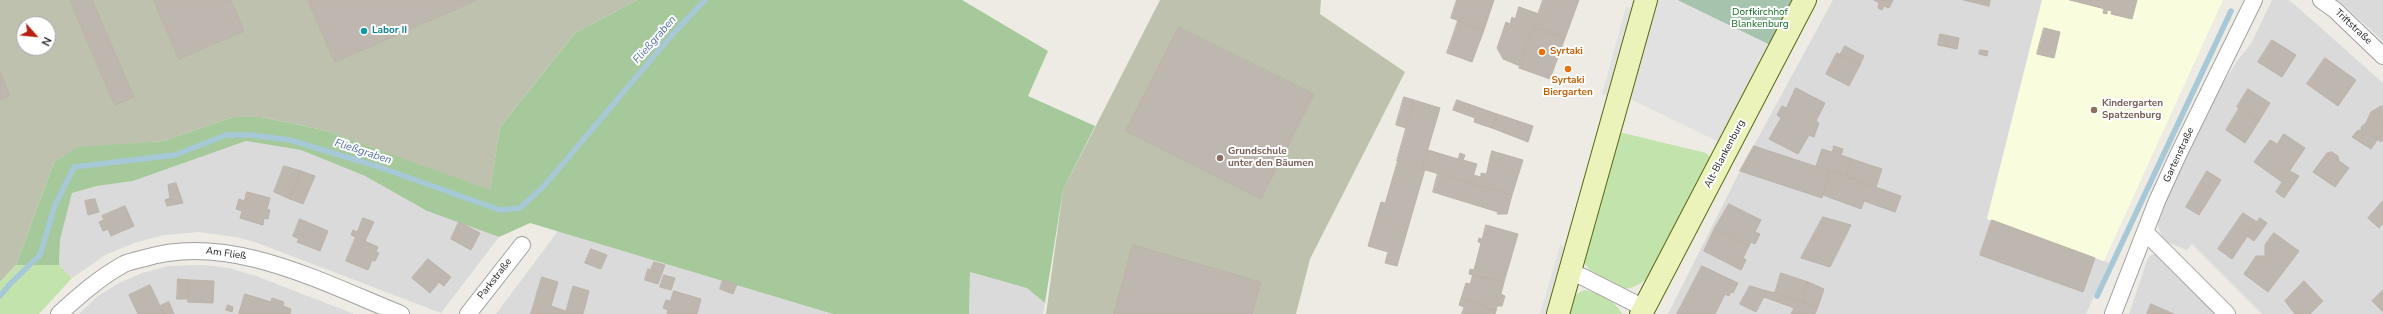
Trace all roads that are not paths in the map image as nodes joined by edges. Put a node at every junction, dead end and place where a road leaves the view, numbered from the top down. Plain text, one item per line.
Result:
1 (1646, 0) edge
2 (1805, 0) edge
3 (2254, 0) edge
4 (2320, 0) edge
5 (2383, 56) edge
6 (2146, 234) junction
7 (522, 245) dead end
8 (1570, 272) junction
9 (1642, 311) edge
10 (59, 314) edge
11 (401, 314) edge
12 (468, 314) edge
13 (1558, 314) edge
14 (2113, 314) edge
15 (2227, 314) edge

1 - 8 main road
2 - 9 main road, Alt-Blankenburg
3 - 6 street, Gartenstraße
4 - 5 street, Triftstraße
6 - 14 street, Gartenstraße
6 - 15 street
7 - 12 street, Parkstraße
8 - 9 street, Alt-Blankenburg
8 - 13 main road
10 - 11 street, Am Fließ

